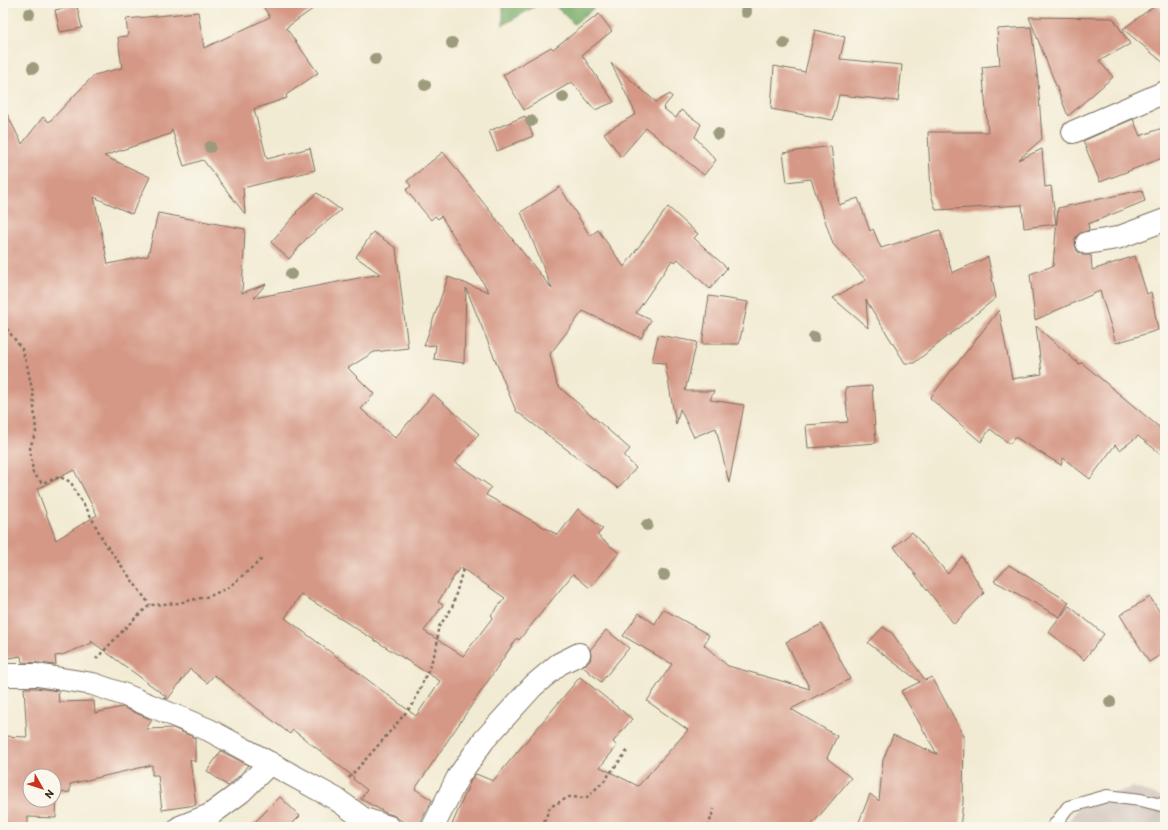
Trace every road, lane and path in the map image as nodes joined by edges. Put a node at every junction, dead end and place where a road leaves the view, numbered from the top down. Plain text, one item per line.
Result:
1 (1165, 92) edge
2 (1073, 132) dead end
3 (1165, 220) edge
4 (1087, 243) dead end
5 (3, 324) edge
6 (262, 559) dead end
7 (463, 569) dead end
8 (150, 605) junction
9 (578, 654) dead end
10 (3, 675) edge
11 (78, 682) junction
12 (628, 750) dead end
13 (270, 763) junction
14 (336, 799) junction
15 (1165, 806) edge
16 (714, 809) dead end
17 (362, 823) edge
18 (180, 827) edge
19 (389, 827) edge
20 (433, 827) edge
21 (542, 827) edge
22 (708, 827) edge
23 (1053, 827) edge

1 - 2 street
3 - 4 street
5 - 8 path
6 - 8 path
7 - 14 path
8 - 11 path
9 - 20 street
10 - 11 street
11 - 13 street
12 - 21 path
13 - 14 street
13 - 18 street
14 - 17 street
15 - 23 lane
16 - 22 path
17 - 19 street

